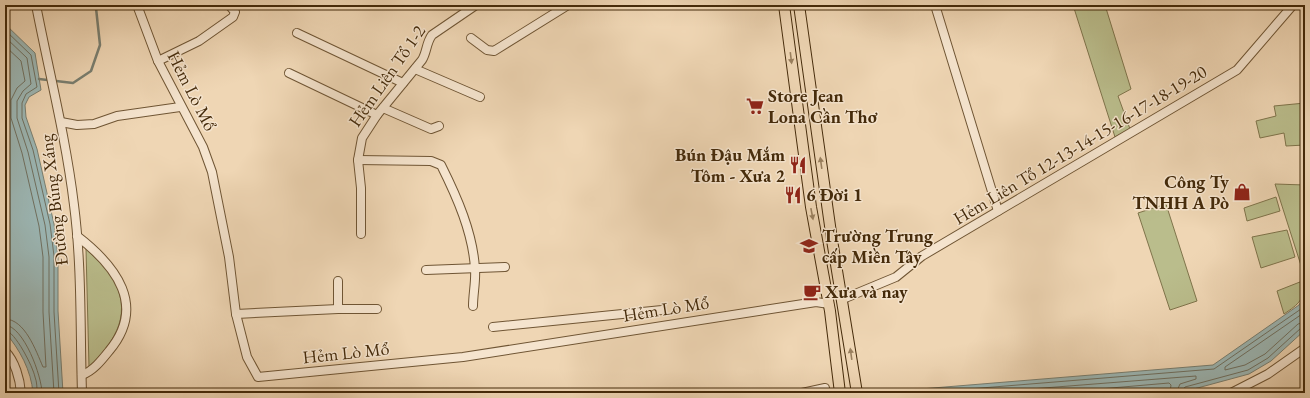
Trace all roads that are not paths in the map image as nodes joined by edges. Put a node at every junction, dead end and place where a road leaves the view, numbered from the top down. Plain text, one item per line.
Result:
1 (36, 5) edge
2 (229, 5) edge
3 (476, 5) edge
4 (568, 5) edge
5 (784, 5) edge
6 (799, 5) edge
7 (935, 5) edge
8 (1293, 5) edge
9 (140, 6) edge
10 (297, 33) dead end
11 (803, 35) junction
12 (471, 38) dead end
13 (788, 38) junction
14 (158, 61) junction
15 (415, 69) junction
16 (289, 73) dead end
17 (402, 83) junction
18 (480, 97) dead end
19 (180, 107) junction
20 (380, 112) junction
21 (61, 122) junction
22 (439, 126) dead end
23 (358, 160) junction
24 (998, 211) junction
25 (361, 234) dead end
26 (77, 236) junction
27 (505, 267) dead end
28 (475, 269) junction
29 (426, 270) dead end
30 (338, 281) dead end
31 (843, 299) junction
32 (472, 306) dead end
33 (829, 307) junction
34 (338, 309) junction
35 (377, 309) dead end
36 (662, 310) dead end
37 (236, 314) junction
38 (492, 327) dead end
39 (1305, 348) edge
40 (5, 351) edge
41 (82, 375) junction
42 (825, 388) dead end
43 (21, 393) edge
44 (82, 393) edge
45 (802, 393) edge
46 (840, 393) edge
47 (856, 393) edge
48 (1231, 393) edge

1 - 21 street, Đường Búng Xáng
2 - 14 street
3 - 15 street, Hẻm Liên Tổ 1-2
4 - 12 street
5 - 13 main road
6 - 11 main road
7 - 24 street
8 - 24 street, Hẻm Liên Tổ 12-13-14-15-16-17-18-19-20
9 - 14 street, Hẻm Lò Mổ
10 - 17 street
11 - 13 main road
31 -> 11 main road
13 -> 33 main road
14 - 19 street, Hẻm Lò Mổ
15 - 17 street, Hẻm Liên Tổ 1-2
15 - 18 street
16 - 20 street
17 - 20 street, Hẻm Liên Tổ 1-2
19 - 21 street
19 - 37 street, Hẻm Lò Mổ
20 - 22 street
20 - 23 street, Hẻm Liên Tổ 1-2
21 - 26 street, Đường Búng Xáng
23 - 25 street, Hẻm Liên Tổ 1-2
23 - 28 street
24 - 31 street, Hẻm Liên Tổ 12-13-14-15-16-17-18-19-20
26 - 41 street, Đường Búng Xáng
26 - 41 street
27 - 28 street
28 - 29 street
28 - 32 street
30 - 34 street
47 -> 31 main road
33 - 37 street, Hẻm Lò Mổ
33 - 46 main road
34 - 35 street
34 - 37 street
36 - 38 street
39 - 48 street
40 - 43 street
41 - 44 street, Đường Búng Xáng
42 - 45 street

